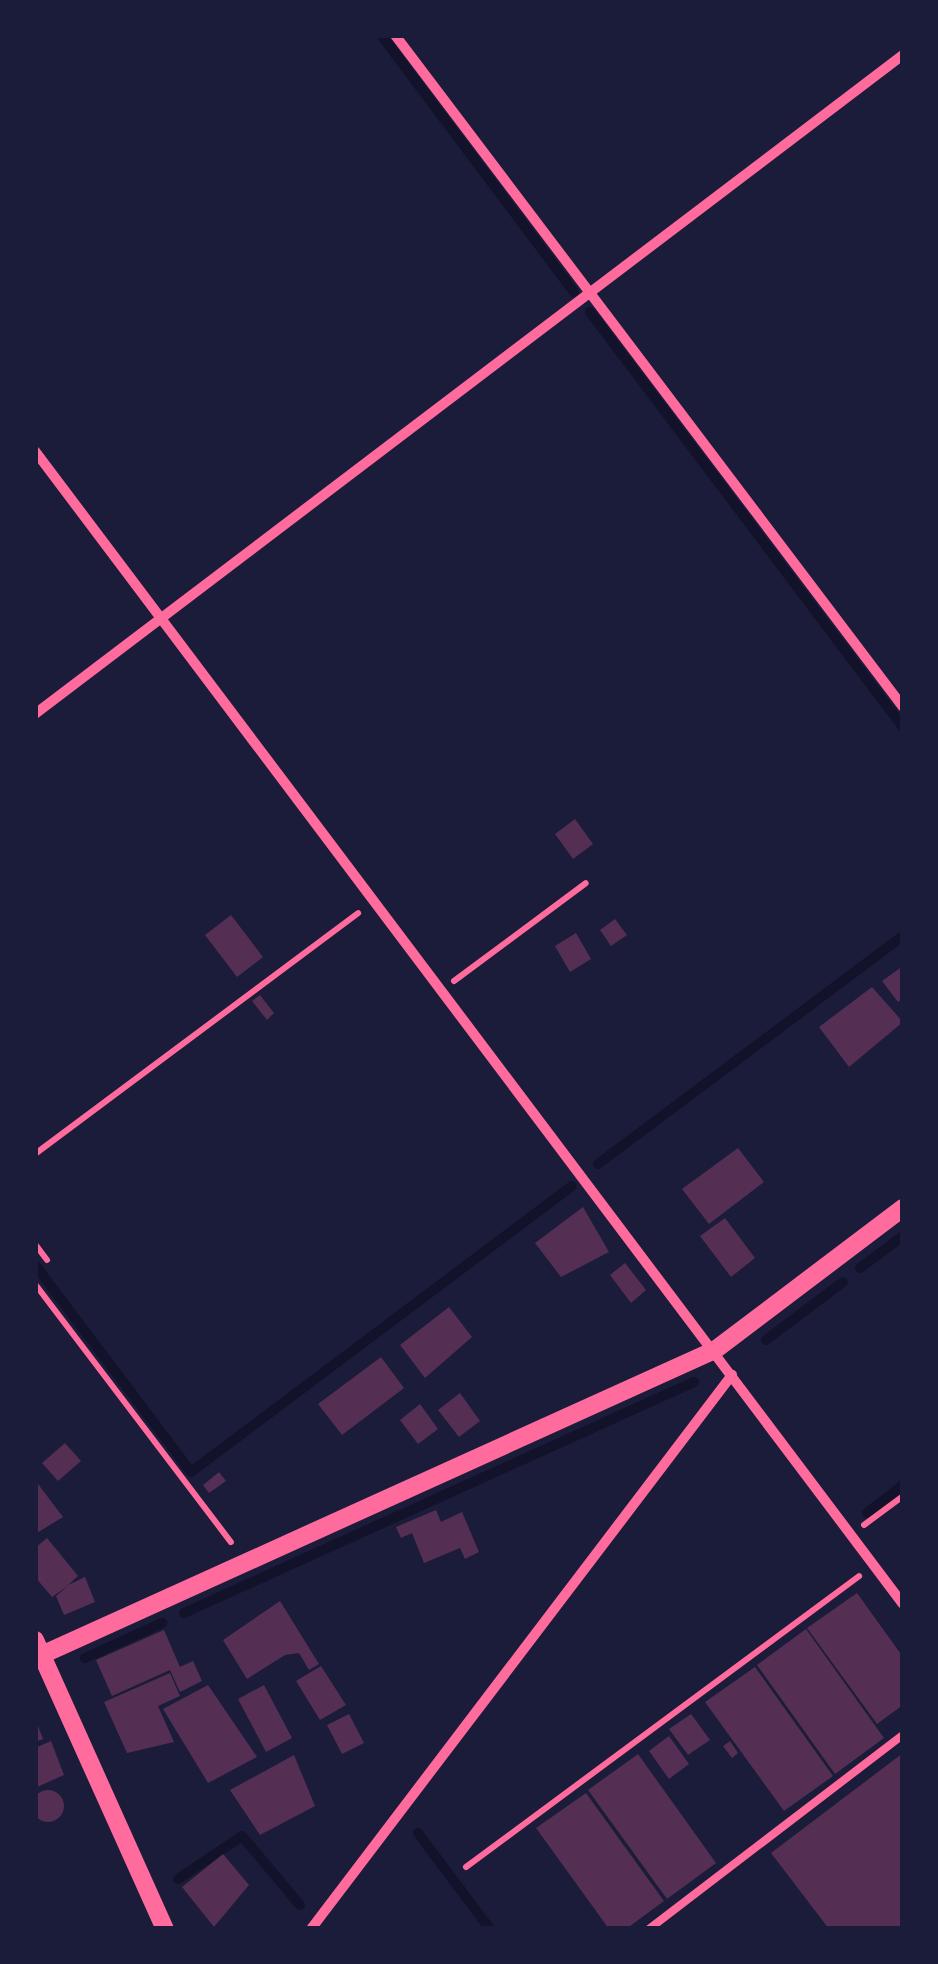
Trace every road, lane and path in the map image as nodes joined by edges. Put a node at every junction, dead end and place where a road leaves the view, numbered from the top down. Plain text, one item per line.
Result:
1 (395, 35) edge
2 (903, 56) edge
3 (589, 294) junction
4 (35, 450) edge
5 (162, 618) junction
6 (903, 707) edge
7 (35, 714) edge
8 (586, 883) dead end
9 (375, 900) junction
10 (442, 989) junction
11 (35, 1154) edge
12 (903, 1208) edge
13 (35, 1244) edge
14 (47, 1260) dead end
15 (35, 1284) edge
16 (715, 1350) junction
17 (732, 1375) junction
18 (903, 1496) edge
19 (851, 1534) junction
20 (246, 1562) junction
21 (873, 1565) junction
22 (903, 1604) edge
23 (39, 1650) edge
24 (903, 1734) edge
25 (466, 1867) dead end
26 (165, 1929) edge
27 (311, 1929) edge
28 (649, 1929) edge

1 - 3 street
2 - 3 street
3 - 5 street
3 - 6 street
4 - 5 street
5 - 7 street
5 - 9 street
8 - 10 path
9 - 10 street
9 - 11 path
10 - 16 street
12 - 16 street
13 - 14 path
15 - 20 path
16 - 17 street
16 - 20 street
17 - 19 street
17 - 27 street
18 - 19 path
19 - 21 street
20 - 23 street
21 - 22 street
21 - 25 path
23 - 26 street
24 - 28 lane

